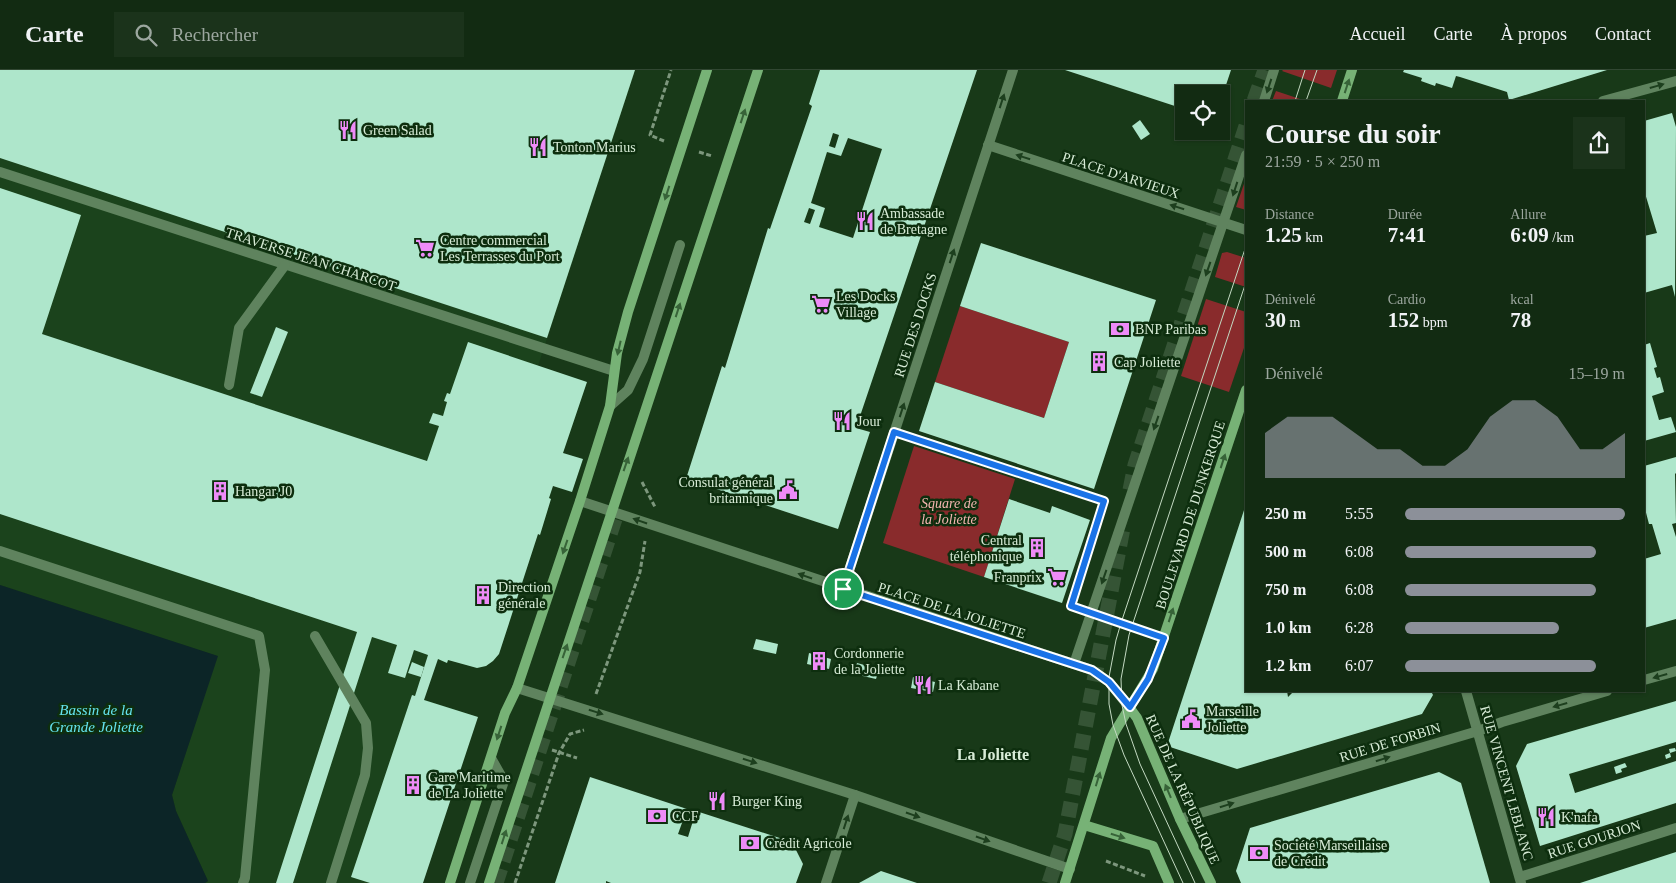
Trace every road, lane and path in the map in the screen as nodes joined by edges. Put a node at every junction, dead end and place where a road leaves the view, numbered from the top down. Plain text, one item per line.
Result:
1 (671, 70) edge
2 (707, 70) edge
3 (758, 70) edge
4 (1013, 70) edge
5 (1274, 70) edge
6 (1352, 70) edge
7 (1676, 81) edge
8 (1264, 100) edge
9 (1342, 100) edge
10 (1607, 100) edge
11 (650, 135) dead end
12 (988, 145) junction
13 (1245, 158) edge
14 (0, 172) edge
15 (1224, 223) junction
16 (1245, 230) edge
17 (680, 244) dead end
18 (285, 265) junction
19 (614, 371) junction
20 (229, 385) dead end
21 (1245, 393) edge
22 (610, 406) junction
23 (894, 432) junction
24 (644, 474) dead end
25 (580, 501) junction
26 (656, 509) dead end
27 (611, 510) junction
28 (646, 538) dead end
29 (0, 551) edge
30 (843, 589) junction
31 (1092, 613) junction
32 (315, 636) dead end
33 (1164, 638) junction
34 (1074, 664) junction
35 (1676, 671) edge
36 (1645, 680) edge
37 (517, 688) junction
38 (1466, 692) edge
39 (1604, 692) edge
40 (549, 697) junction
41 (592, 702) dead end
42 (1130, 707) junction
43 (587, 728) dead end
44 (1478, 731) junction
45 (547, 748) dead end
46 (559, 753) junction
47 (491, 758) junction
48 (577, 758) dead end
49 (855, 795) junction
50 (1180, 819) junction
51 (1084, 825) junction
52 (1676, 828) edge
53 (1106, 862) dead end
54 (1070, 869) junction
55 (1146, 876) dead end
56 (1520, 880) edge
57 (243, 883) edge
58 (331, 883) edge
59 (450, 883) edge
60 (470, 883) edge
61 (489, 883) edge
62 (515, 883) edge
63 (826, 883) edge
64 (1066, 883) edge
65 (1169, 883) edge
66 (1210, 883) edge

1 - 11 path
2 -> 19 street
27 -> 3 street
12 -> 4 street, RUE DES DOCKS
5 -> 8 street
9 -> 6 street
10 -> 7 street
15 -> 12 street, PLACE D'ARVIEUX
23 -> 12 street, RUE DES DOCKS
13 -> 15 street
14 - 18 street, TRAVERSE JEAN CHARCOT
15 - 16 street, PLACE D'ARVIEUX
15 -> 31 street
17 - 22 street
18 - 19 street, TRAVERSE JEAN CHARCOT
18 - 20 street
19 - 22 street
33 -> 21 street, BOULEVARD DE DUNKERQUE
22 - 25 street
23 - 30 street, RUE DES DOCKS
23 - 31 path
24 - 26 path
25 - 27 street, PLACE DE LA JOLIETTE
25 -> 37 street
30 -> 27 street, PLACE DE LA JOLIETTE
40 -> 27 street
28 - 41 path
29 - 57 street
30 - 34 street, PLACE DE LA JOLIETTE
31 - 33 path
31 - 34 street
32 - 58 street
33 - 42 street, BOULEVARD DE DUNKERQUE
34 - 42 street, PLACE DE LA JOLIETTE
35 -> 36 street
37 - 40 street
37 -> 47 street
38 - 44 street, RUE VINCENT LEBLANC
39 -> 44 street, RUE DE FORBIN
40 -> 49 street
61 -> 40 street
50 -> 42 street, RUE DE LA RÉPUBLIQUE
51 -> 42 street, BOULEVARD DE DUNKERQUE
43 - 46 path
50 -> 44 street, RUE DE FORBIN
44 - 56 street, RUE VINCENT LEBLANC
45 - 46 path
46 - 48 path
46 - 62 path
47 - 59 street
47 - 60 street
49 -> 54 street
63 -> 49 street
50 - 66 street, RUE DE LA RÉPUBLIQUE
51 - 54 street, BOULEVARD DE DUNKERQUE
51 -> 65 street
52 - 56 street, RUE GOURJON
53 - 55 path
54 - 64 street, BOULEVARD DE DUNKERQUE

